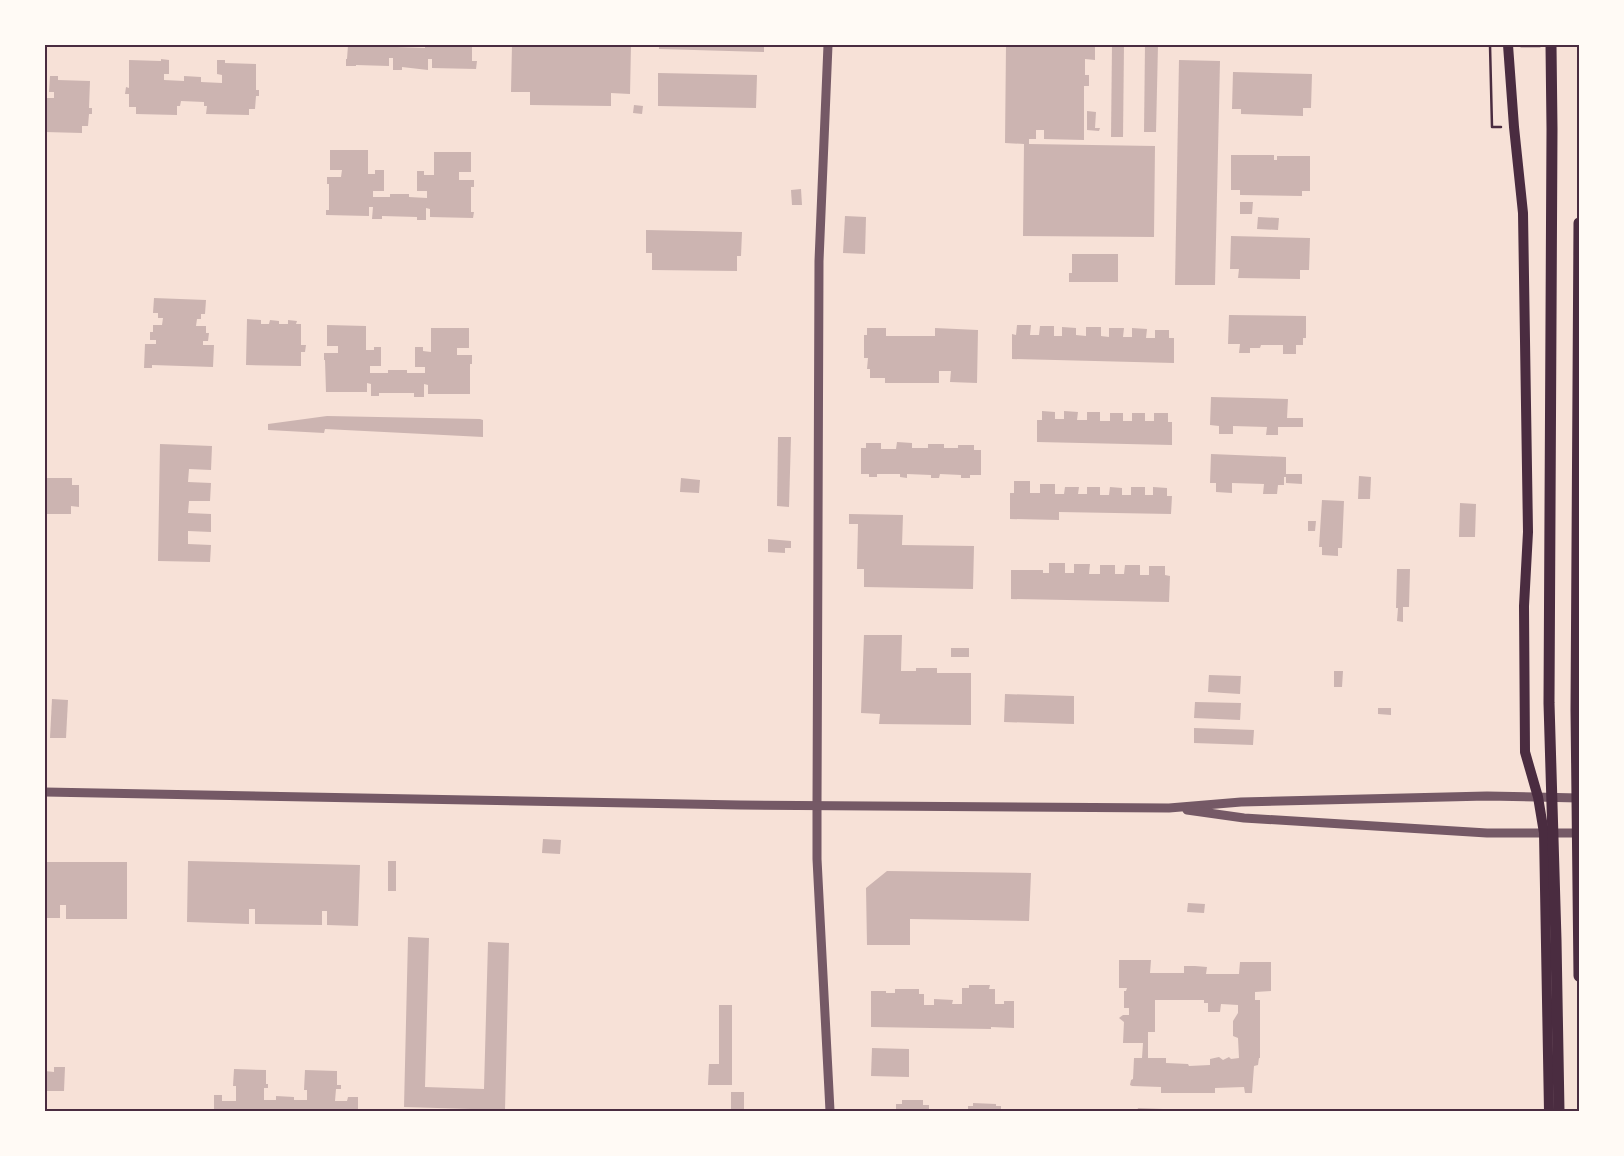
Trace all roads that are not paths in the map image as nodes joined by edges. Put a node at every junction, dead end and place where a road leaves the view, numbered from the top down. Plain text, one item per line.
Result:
1 (828, 45) edge
2 (1508, 45) edge
3 (1544, 45) edge
4 (1551, 45) edge
5 (1552, 129) junction
6 (1579, 223) edge
7 (45, 792) edge
8 (1538, 797) junction
9 (1579, 798) edge
10 (816, 806) junction
11 (1169, 808) junction
12 (1544, 833) junction
13 (1579, 833) edge
14 (1579, 976) edge
15 (830, 1111) edge
16 (1549, 1111) edge
17 (1559, 1111) edge

1 - 10 street
2 - 8 main road
3 - 5 highway
4 - 5 highway
5 - 17 highway
6 - 14 highway
7 - 10 street
8 - 9 street
8 - 11 street
8 - 12 main road
10 - 11 street
10 - 15 street
11 - 12 street
12 - 13 street
12 - 16 main road

